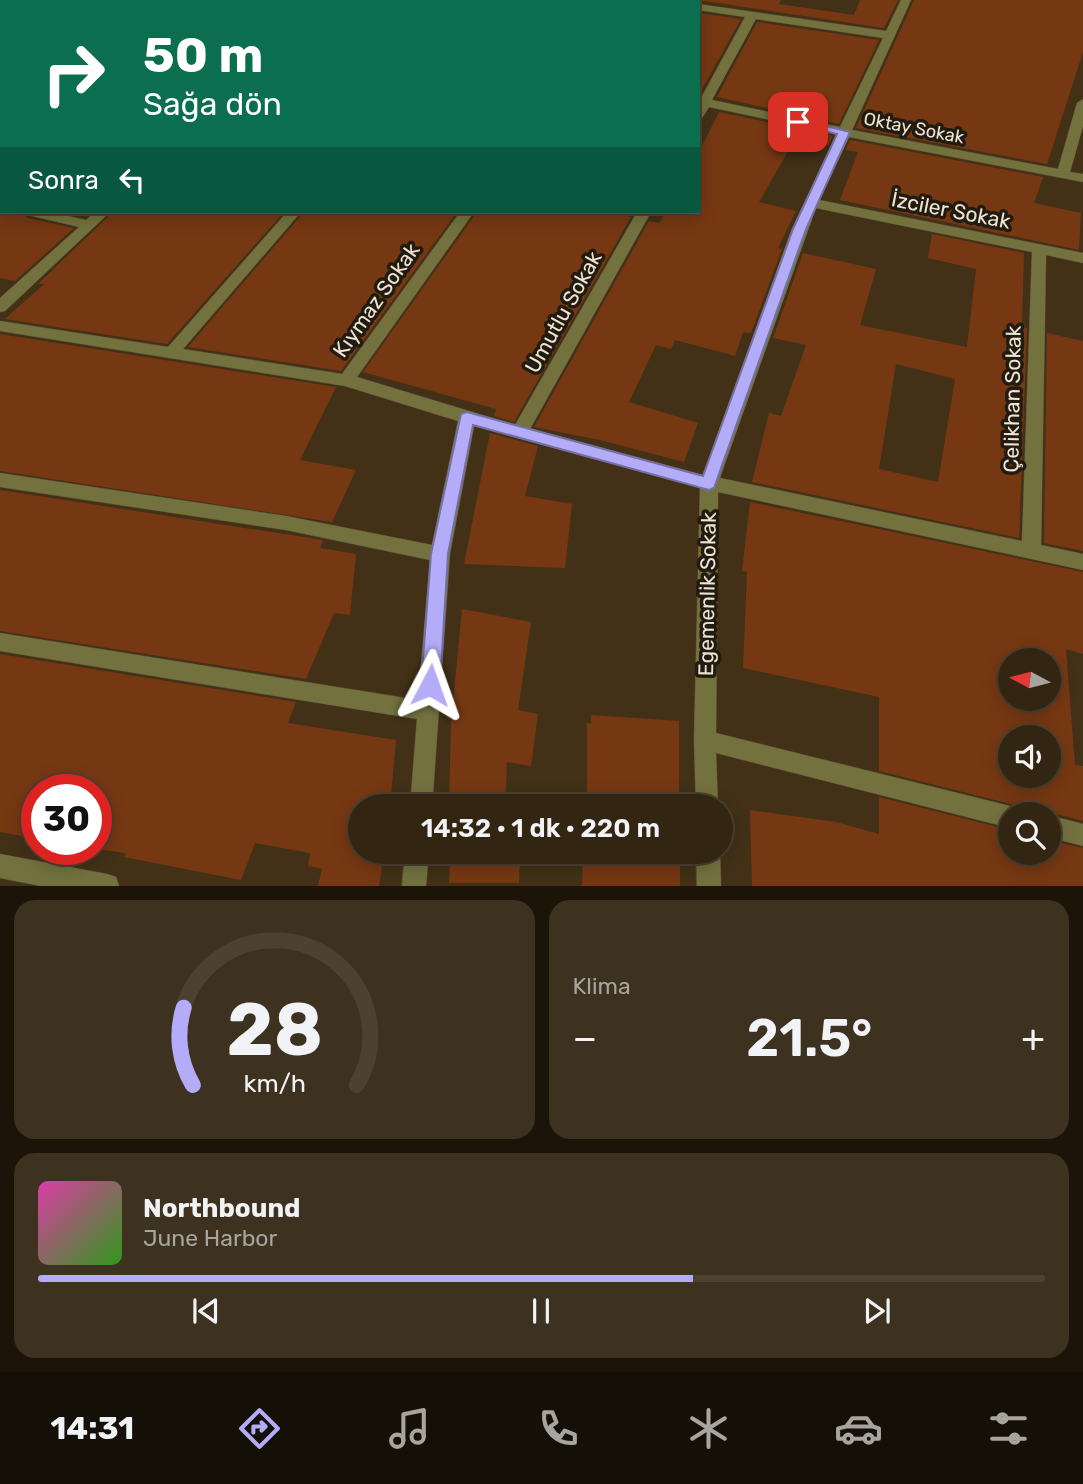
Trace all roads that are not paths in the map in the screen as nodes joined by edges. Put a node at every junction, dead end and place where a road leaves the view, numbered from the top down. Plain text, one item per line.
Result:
1 (906, 0) edge
2 (700, 7) edge
3 (752, 15) junction
4 (887, 35) junction
5 (702, 101) edge
6 (1083, 103) edge
7 (844, 132) junction
8 (1063, 174) junction
9 (1083, 178) edge
10 (811, 203) junction
11 (42, 214) edge
12 (101, 214) edge
13 (292, 214) edge
14 (466, 214) edge
15 (643, 214) edge
16 (89, 225) junction
17 (1039, 248) junction
18 (1083, 258) edge
19 (0, 307) edge
20 (0, 327) edge
21 (172, 352) junction
22 (346, 380) junction
23 (467, 418) junction
24 (520, 432) junction
25 (0, 480) edge
26 (709, 484) junction
27 (1031, 550) junction
28 (440, 554) junction
29 (1083, 562) edge
30 (0, 642) edge
31 (429, 711) junction
32 (705, 740) junction
33 (422, 794) edge
34 (707, 794) edge
35 (998, 814) edge
36 (1061, 829) edge
37 (1083, 835) edge
38 (416, 864) edge
39 (708, 864) edge
40 (0, 866) edge
41 (107, 886) edge
42 (414, 886) edge
43 (709, 886) edge

1 - 4 street, Egemenlik Sokak
2 - 3 street
3 - 4 street
3 - 5 street
4 - 7 street, Egemenlik Sokak
5 - 7 street, Oktay Sokak
6 - 8 street
7 - 8 street, Oktay Sokak
7 - 10 street, Egemenlik Sokak
8 - 9 street, Oktay Sokak
10 - 17 street, İzciler Sokak
10 - 26 street, Egemenlik Sokak
11 - 16 street
12 - 16 street
13 - 21 street
14 - 22 street, Kıymaz Sokak
15 - 24 street, Umutlu Sokak
16 - 19 street
17 - 18 street, İzciler Sokak
17 - 27 street, Çelikhan Sokak
20 - 21 street
21 - 22 street
22 - 23 street
23 - 24 street
23 - 28 street
24 - 26 street
25 - 28 street
26 - 27 street
26 - 32 street, Egemenlik Sokak
27 - 29 street
28 - 31 street
30 - 31 street
31 - 33 street
32 - 34 street, Egemenlik Sokak
32 - 35 street
36 - 37 street
38 - 42 street
39 - 43 street
40 - 41 street

